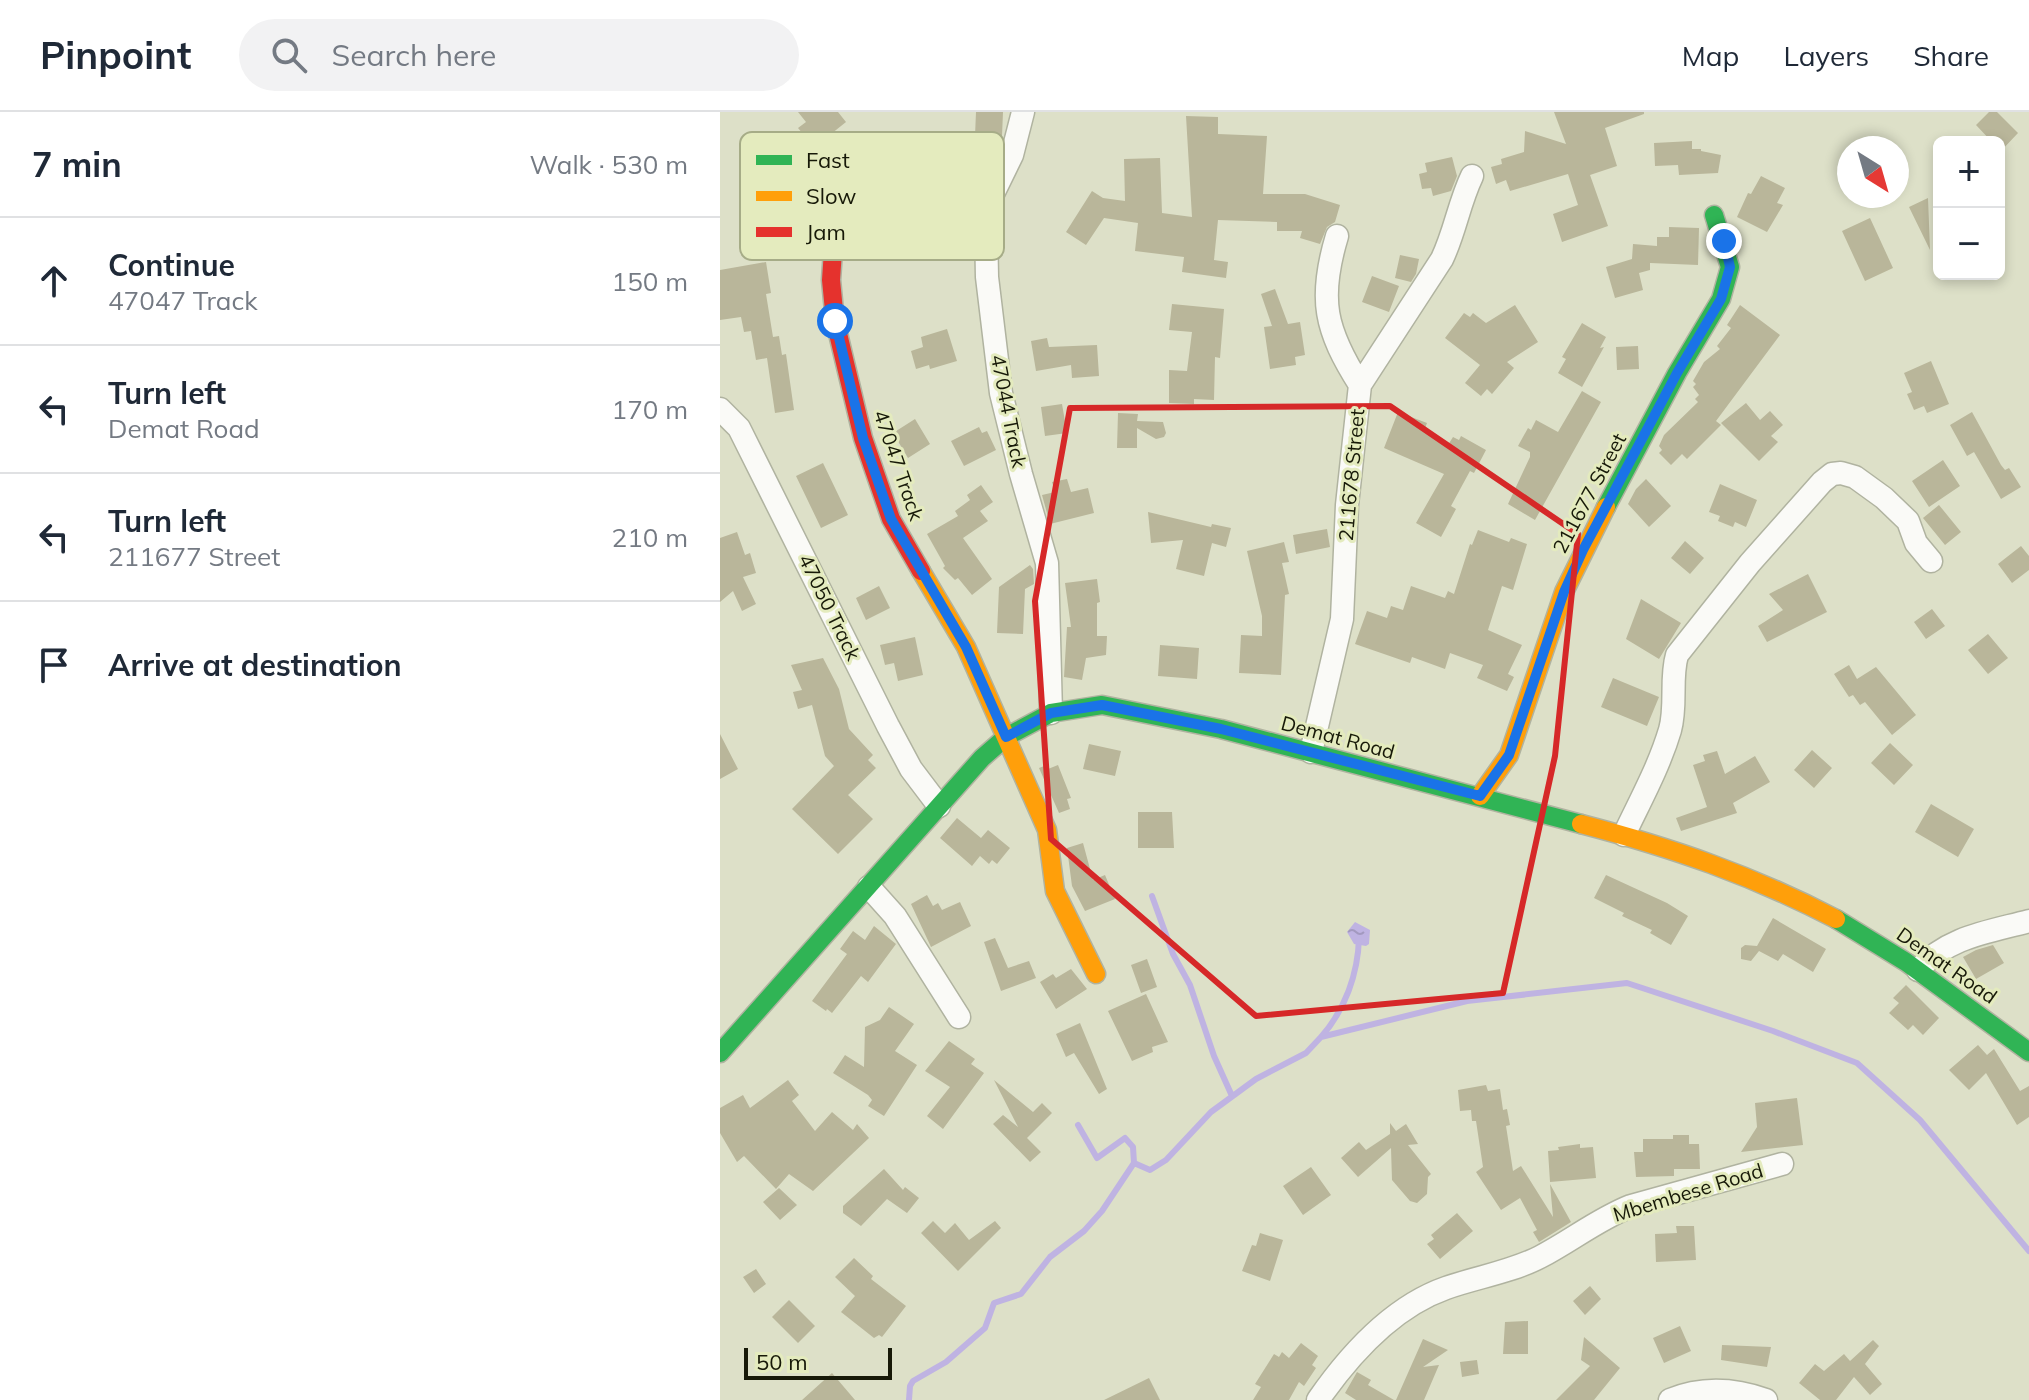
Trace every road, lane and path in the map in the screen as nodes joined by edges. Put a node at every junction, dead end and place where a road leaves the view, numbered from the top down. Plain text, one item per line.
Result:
1 (1023, 112) edge
2 (1004, 171) edge
3 (1472, 176) dead end
4 (1714, 215) dead end
5 (1337, 236) dead end
6 (832, 260) edge
7 (987, 260) edge
8 (1360, 385) junction
9 (720, 409) edge
10 (730, 432) edge
11 (1931, 561) dead end
12 (1051, 713) junction
13 (1006, 737) junction
14 (1311, 752) junction
15 (1480, 796) junction
16 (939, 806) junction
17 (1624, 835) junction
18 (869, 887) junction
19 (2029, 921) edge
20 (1918, 970) junction
21 (1096, 974) dead end
22 (959, 1017) dead end
23 (721, 1051) edge
24 (2029, 1052) edge
25 (1782, 1164) dead end
26 (1318, 1400) edge
27 (1670, 1400) edge
28 (1766, 1400) edge

1 - 2 street, 47044 Track
3 - 8 street, 211678 Street
4 - 15 street, 211677 Street
5 - 8 street
6 - 13 street, 47047 Track
7 - 12 street, 47044 Track
8 - 14 street, 211678 Street
9 - 10 street, 47050 Track
10 - 16 street, 47050 Track
11 - 17 street
12 - 13 street, Demat Road
12 - 14 street, Demat Road
13 - 16 street, Demat Road
13 - 21 street, 47047 Track
14 - 15 street, Demat Road
15 - 17 street, Demat Road
16 - 18 street, Demat Road
17 - 20 street, Demat Road
18 - 22 street
18 - 23 street, Demat Road
19 - 20 street
20 - 24 street, Demat Road
25 - 26 street, Mbembese Road
27 - 28 street

